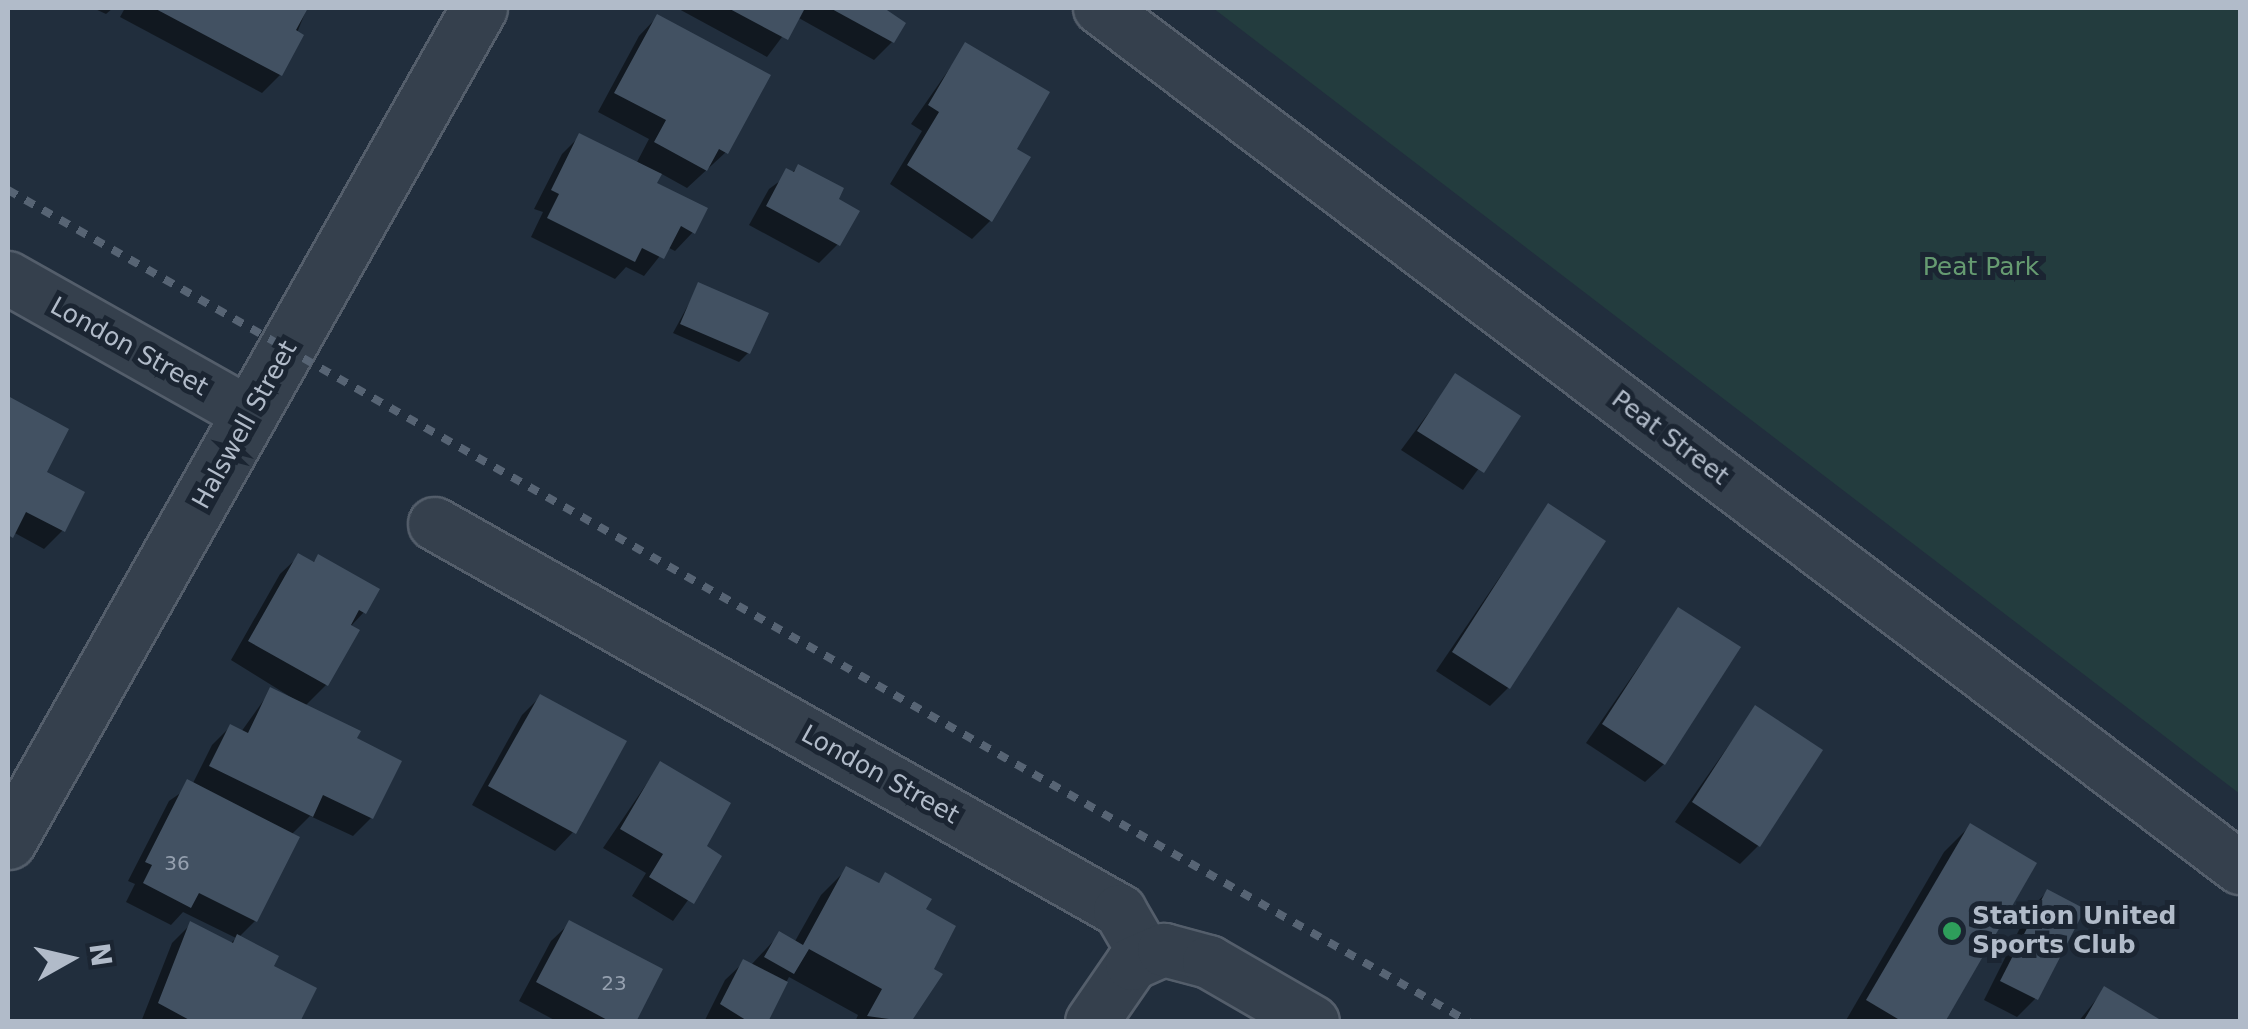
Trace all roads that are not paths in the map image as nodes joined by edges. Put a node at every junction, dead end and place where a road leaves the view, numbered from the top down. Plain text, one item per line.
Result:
1 (479, 8) edge
2 (1100, 8) edge
3 (8, 278) edge
4 (252, 416) junction
5 (435, 524) dead end
6 (8, 841) edge
7 (2240, 868) edge
8 (1145, 954) junction
9 (1092, 1022) edge
10 (1313, 1022) edge

1 - 4 street, Halswell Street
2 - 7 street, Peat Street
3 - 4 street, London Street
4 - 6 street, Halswell Street
5 - 8 street, London Street
8 - 9 street
8 - 10 street

